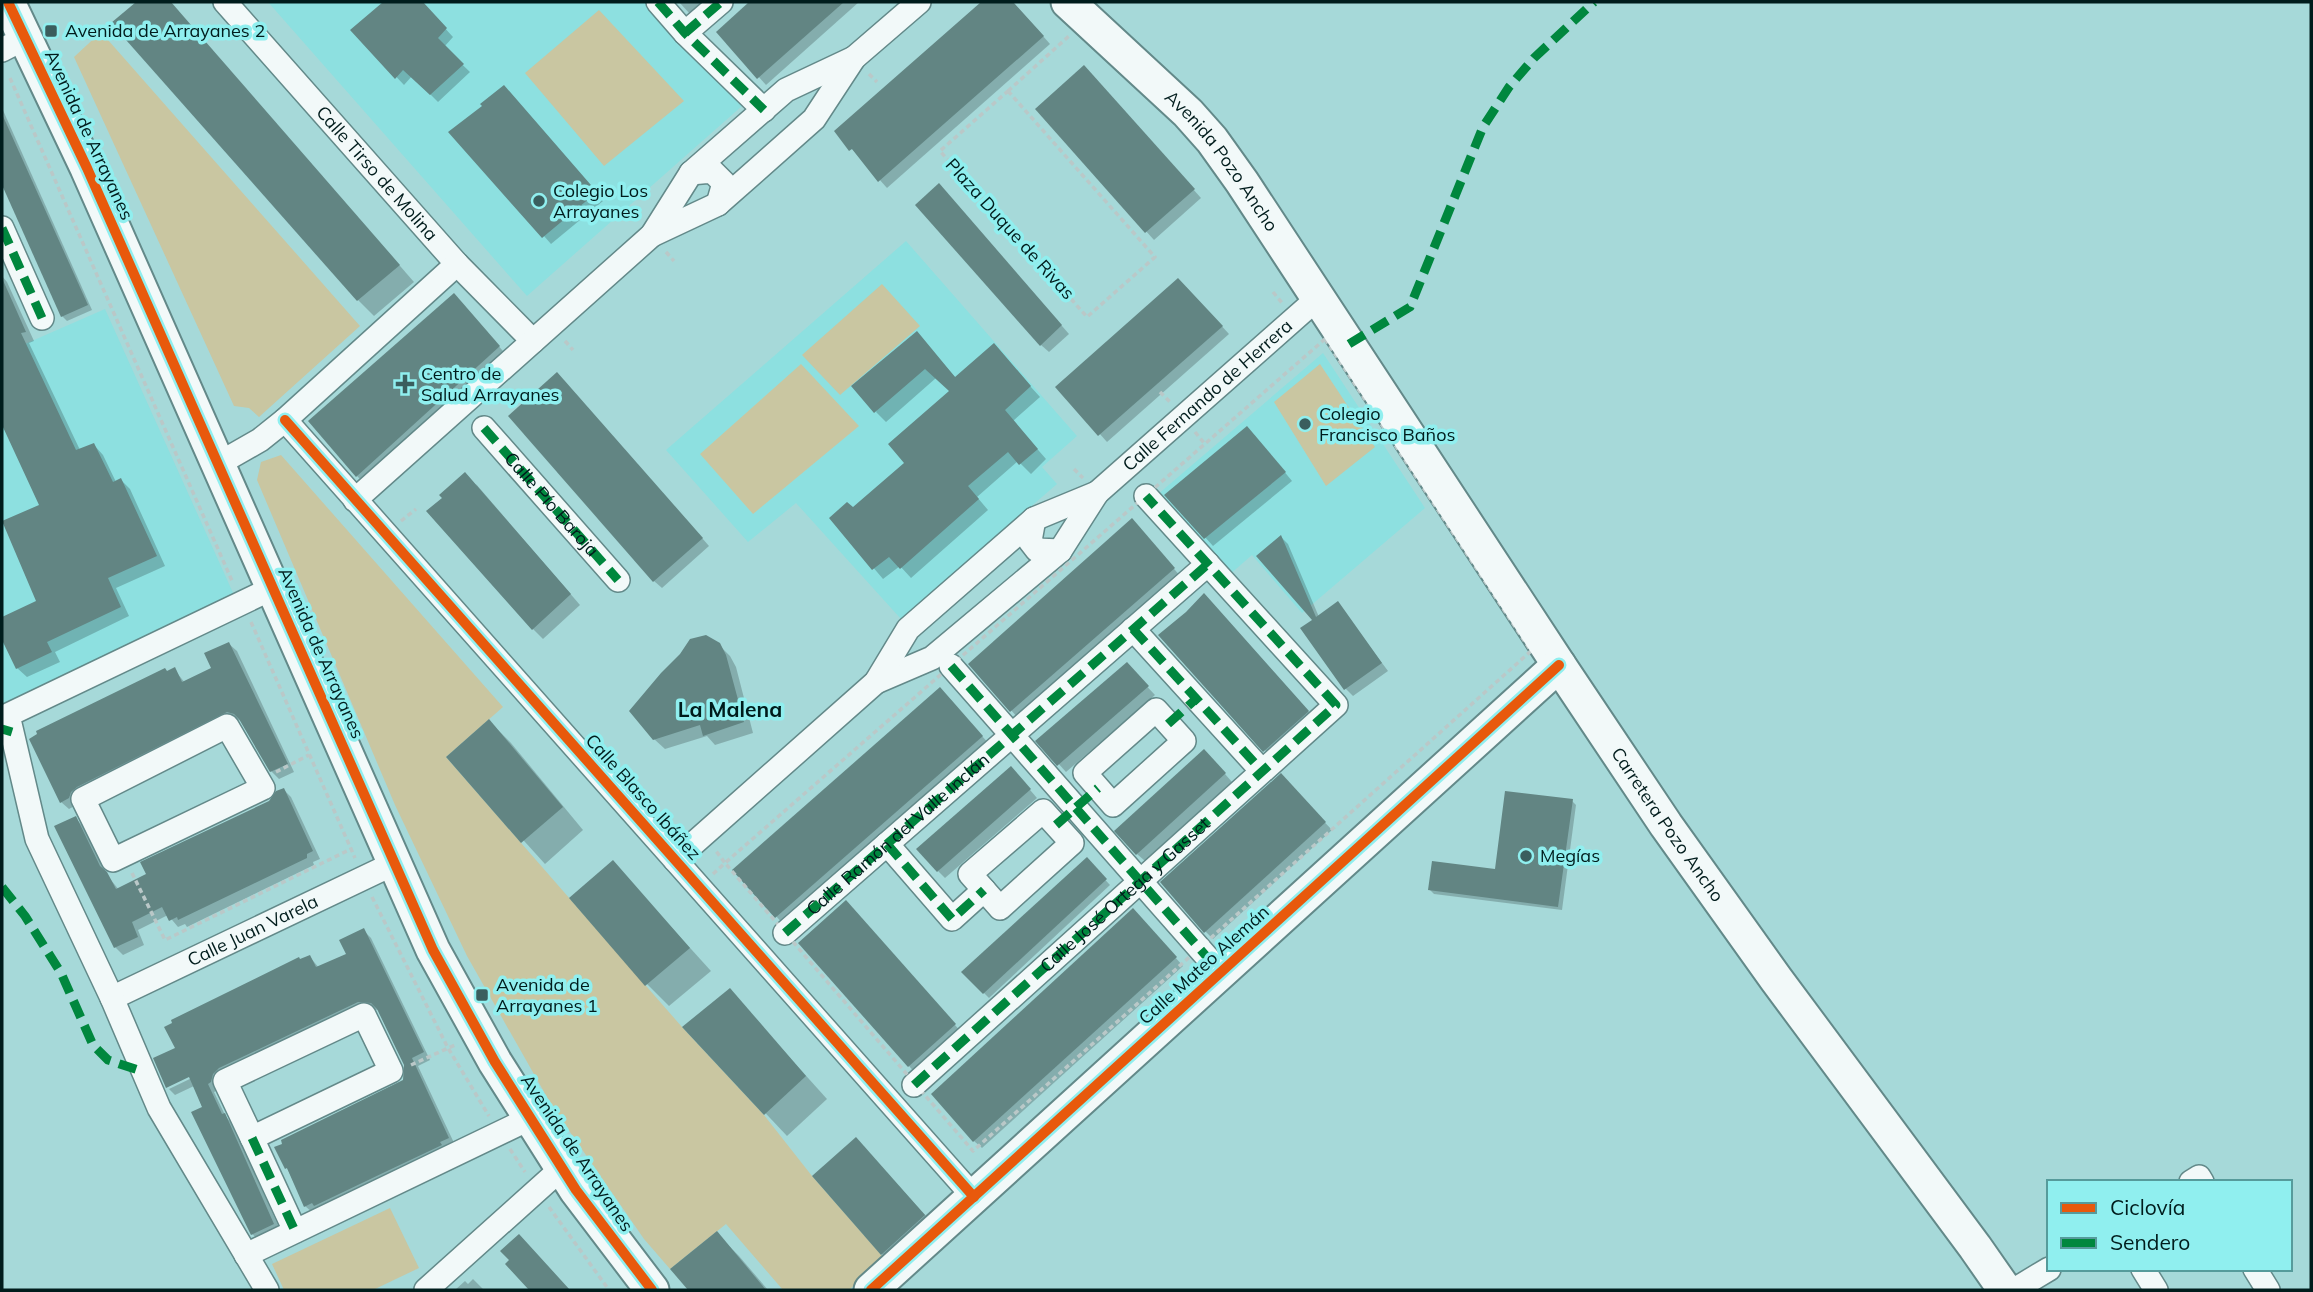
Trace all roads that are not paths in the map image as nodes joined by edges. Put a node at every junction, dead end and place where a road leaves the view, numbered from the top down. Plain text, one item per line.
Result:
1 (8, 2) edge
2 (225, 2) edge
3 (658, 2) edge
4 (721, 2) edge
5 (919, 2) edge
6 (1071, 17) edge
7 (685, 33) junction
8 (13, 44) edge
9 (854, 58) junction
10 (786, 90) junction
11 (764, 110) junction
12 (814, 119) junction
13 (691, 173) junction
14 (718, 204) junction
15 (652, 235) junction
16 (4, 241) edge
17 (457, 264) junction
18 (1318, 298) junction
19 (42, 318) dead end
20 (533, 341) junction
21 (1349, 344) joint
22 (285, 420) junction
23 (484, 428) dead end
24 (218, 464) junction
25 (1097, 493) junction
26 (1146, 496) dead end
27 (355, 500) junction
28 (1034, 519) junction
29 (1060, 551) junction
30 (1208, 564) junction
31 (618, 580) dead end
32 (273, 588) junction
33 (908, 629) junction
34 (1133, 629) junction
35 (941, 662) junction
36 (1559, 665) junction
37 (876, 682) junction
38 (1196, 698) junction
39 (1168, 724) junction
40 (1011, 735) junction
41 (1262, 771) junction
42 (259, 781) joint
43 (1098, 788) junction
44 (1076, 808) junction
45 (1056, 825) junction
46 (887, 844) junction
47 (676, 860) junction
48 (395, 863) junction
49 (1140, 881) junction
50 (984, 890) junction
51 (785, 933) dead end
52 (1221, 973) junction
53 (112, 998) junction
54 (914, 1085) dead end
55 (530, 1118) junction
56 (252, 1138) junction
57 (562, 1168) junction
58 (974, 1197) junction
59 (295, 1231) junction
60 (246, 1255) junction
61 (2144, 1271) edge
62 (2256, 1271) edge
63 (2042, 1279) edge
64 (267, 1290) edge
65 (426, 1290) edge
66 (652, 1290) edge
67 (872, 1290) edge
68 (2005, 1290) edge
69 (2014, 1290) edge
70 (2156, 1290) edge
71 (2268, 1290) edge

1 - 8 street, Avenida de Arrayanes
2 - 17 street, Calle Tirso de Molina
3 - 7 street
4 - 7 street
5 - 9 street
6 - 18 street, Avenida Pozo Ancho
7 - 11 street
8 - 24 street, Avenida de Arrayanes
9 - 10 street
9 - 12 street
10 - 11 street
10 - 12 street
11 - 13 street
12 - 14 street
13 - 14 street
13 - 15 street
14 - 15 street
15 - 20 street
16 - 19 street
17 - 20 street, Calle Tirso de Molina
17 - 22 street
18 - 21 street, Avenida Pozo Ancho
18 - 25 street, Calle Fernando de Herrera
20 - 27 street
21 - 36 street, Carretera Pozo Ancho
22 - 24 street
22 - 27 street, Calle Blasco Ibáñez
23 - 31 street, Calle Pío Baroja
24 - 32 street, Avenida de Arrayanes
25 - 28 street, Calle Fernando de Herrera
25 - 29 street, Calle Fernando de Herrera
26 - 30 street
27 - 47 street, Calle Blasco Ibáñez
28 - 29 street
28 - 33 street, Calle Fernando de Herrera
29 - 35 street, Calle Fernando de Herrera
30 - 34 street, Calle Ramón del Valle Inclán
30 - 41 street, Calle José Ortega y Gasset
32 - 48 street, Avenida de Arrayanes
32 - 53 street
33 - 35 street
33 - 37 street, Calle Fernando de Herrera
34 - 38 street
34 - 40 street, Calle Ramón del Valle Inclán
35 - 37 street, Calle Fernando de Herrera
35 - 40 street
36 - 52 street, Calle Mateo Alemán
36 - 68 street, Carretera Pozo Ancho
37 - 47 street, Calle Fernando de Herrera
38 - 39 street
38 - 41 street
39 - 43 street
39 - 43 street
40 - 44 street
40 - 46 street, Calle Ramón del Valle Inclán
41 - 49 street, Calle José Ortega y Gasset
42 - 42 street
43 - 44 street
44 - 45 street
44 - 49 street
45 - 50 street
45 - 50 street
46 - 50 street
46 - 51 street, Calle Ramón del Valle Inclán
47 - 58 street, Calle Blasco Ibáñez
48 - 53 street, Calle Juan Varela
48 - 55 street, Avenida de Arrayanes
49 - 52 street
49 - 54 street, Calle José Ortega y Gasset
52 - 58 street, Calle Mateo Alemán
53 - 60 street
55 - 57 street, Avenida de Arrayanes
55 - 59 street
56 - 56 street
56 - 59 street
57 - 65 street
57 - 66 street, Avenida de Arrayanes
58 - 67 street, Calle Mateo Alemán
59 - 60 street
60 - 64 street
61 - 70 street
62 - 71 street
63 - 69 street

